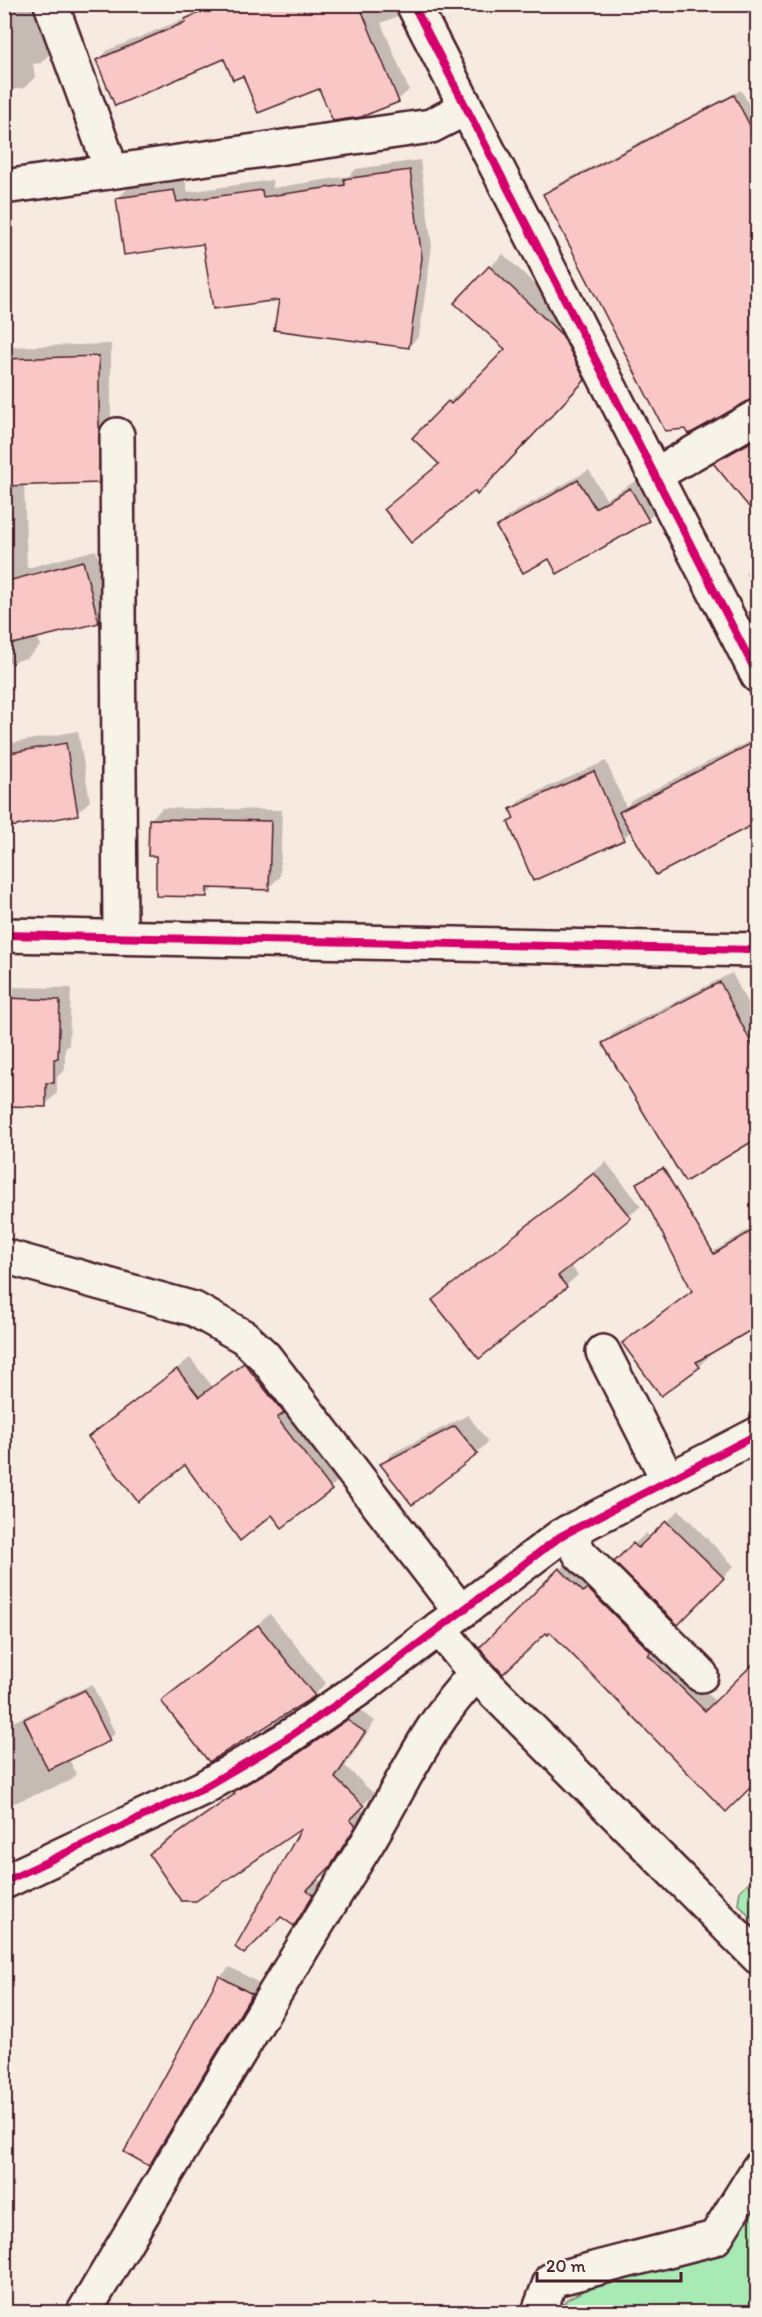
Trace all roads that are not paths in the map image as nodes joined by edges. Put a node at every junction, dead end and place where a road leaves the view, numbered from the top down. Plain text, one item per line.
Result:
1 (51, 4) edge
2 (413, 4) edge
3 (466, 108) junction
4 (108, 172) junction
5 (4, 188) edge
6 (758, 416) edge
7 (117, 435) dead end
8 (654, 475) junction
9 (758, 676) edge
10 (4, 935) edge
11 (120, 937) junction
12 (758, 950) edge
13 (4, 1256) edge
14 (603, 1352) dead end
15 (758, 1434) edge
16 (668, 1480) junction
17 (568, 1532) junction
18 (449, 1619) junction
19 (476, 1674) junction
20 (700, 1675) dead end
21 (4, 1882) edge
22 (758, 1957) edge
23 (758, 2169) edge
24 (84, 2313) edge
25 (539, 2313) edge

1 - 4 street
2 - 3 street
3 - 4 street
3 - 8 street
4 - 5 street
6 - 8 street
7 - 11 street
8 - 9 street
10 - 11 street
11 - 12 street
13 - 18 street
14 - 16 street
15 - 16 street
16 - 17 street
17 - 18 street
17 - 20 street
18 - 19 street
18 - 21 street
19 - 22 street
19 - 24 street
23 - 25 street

